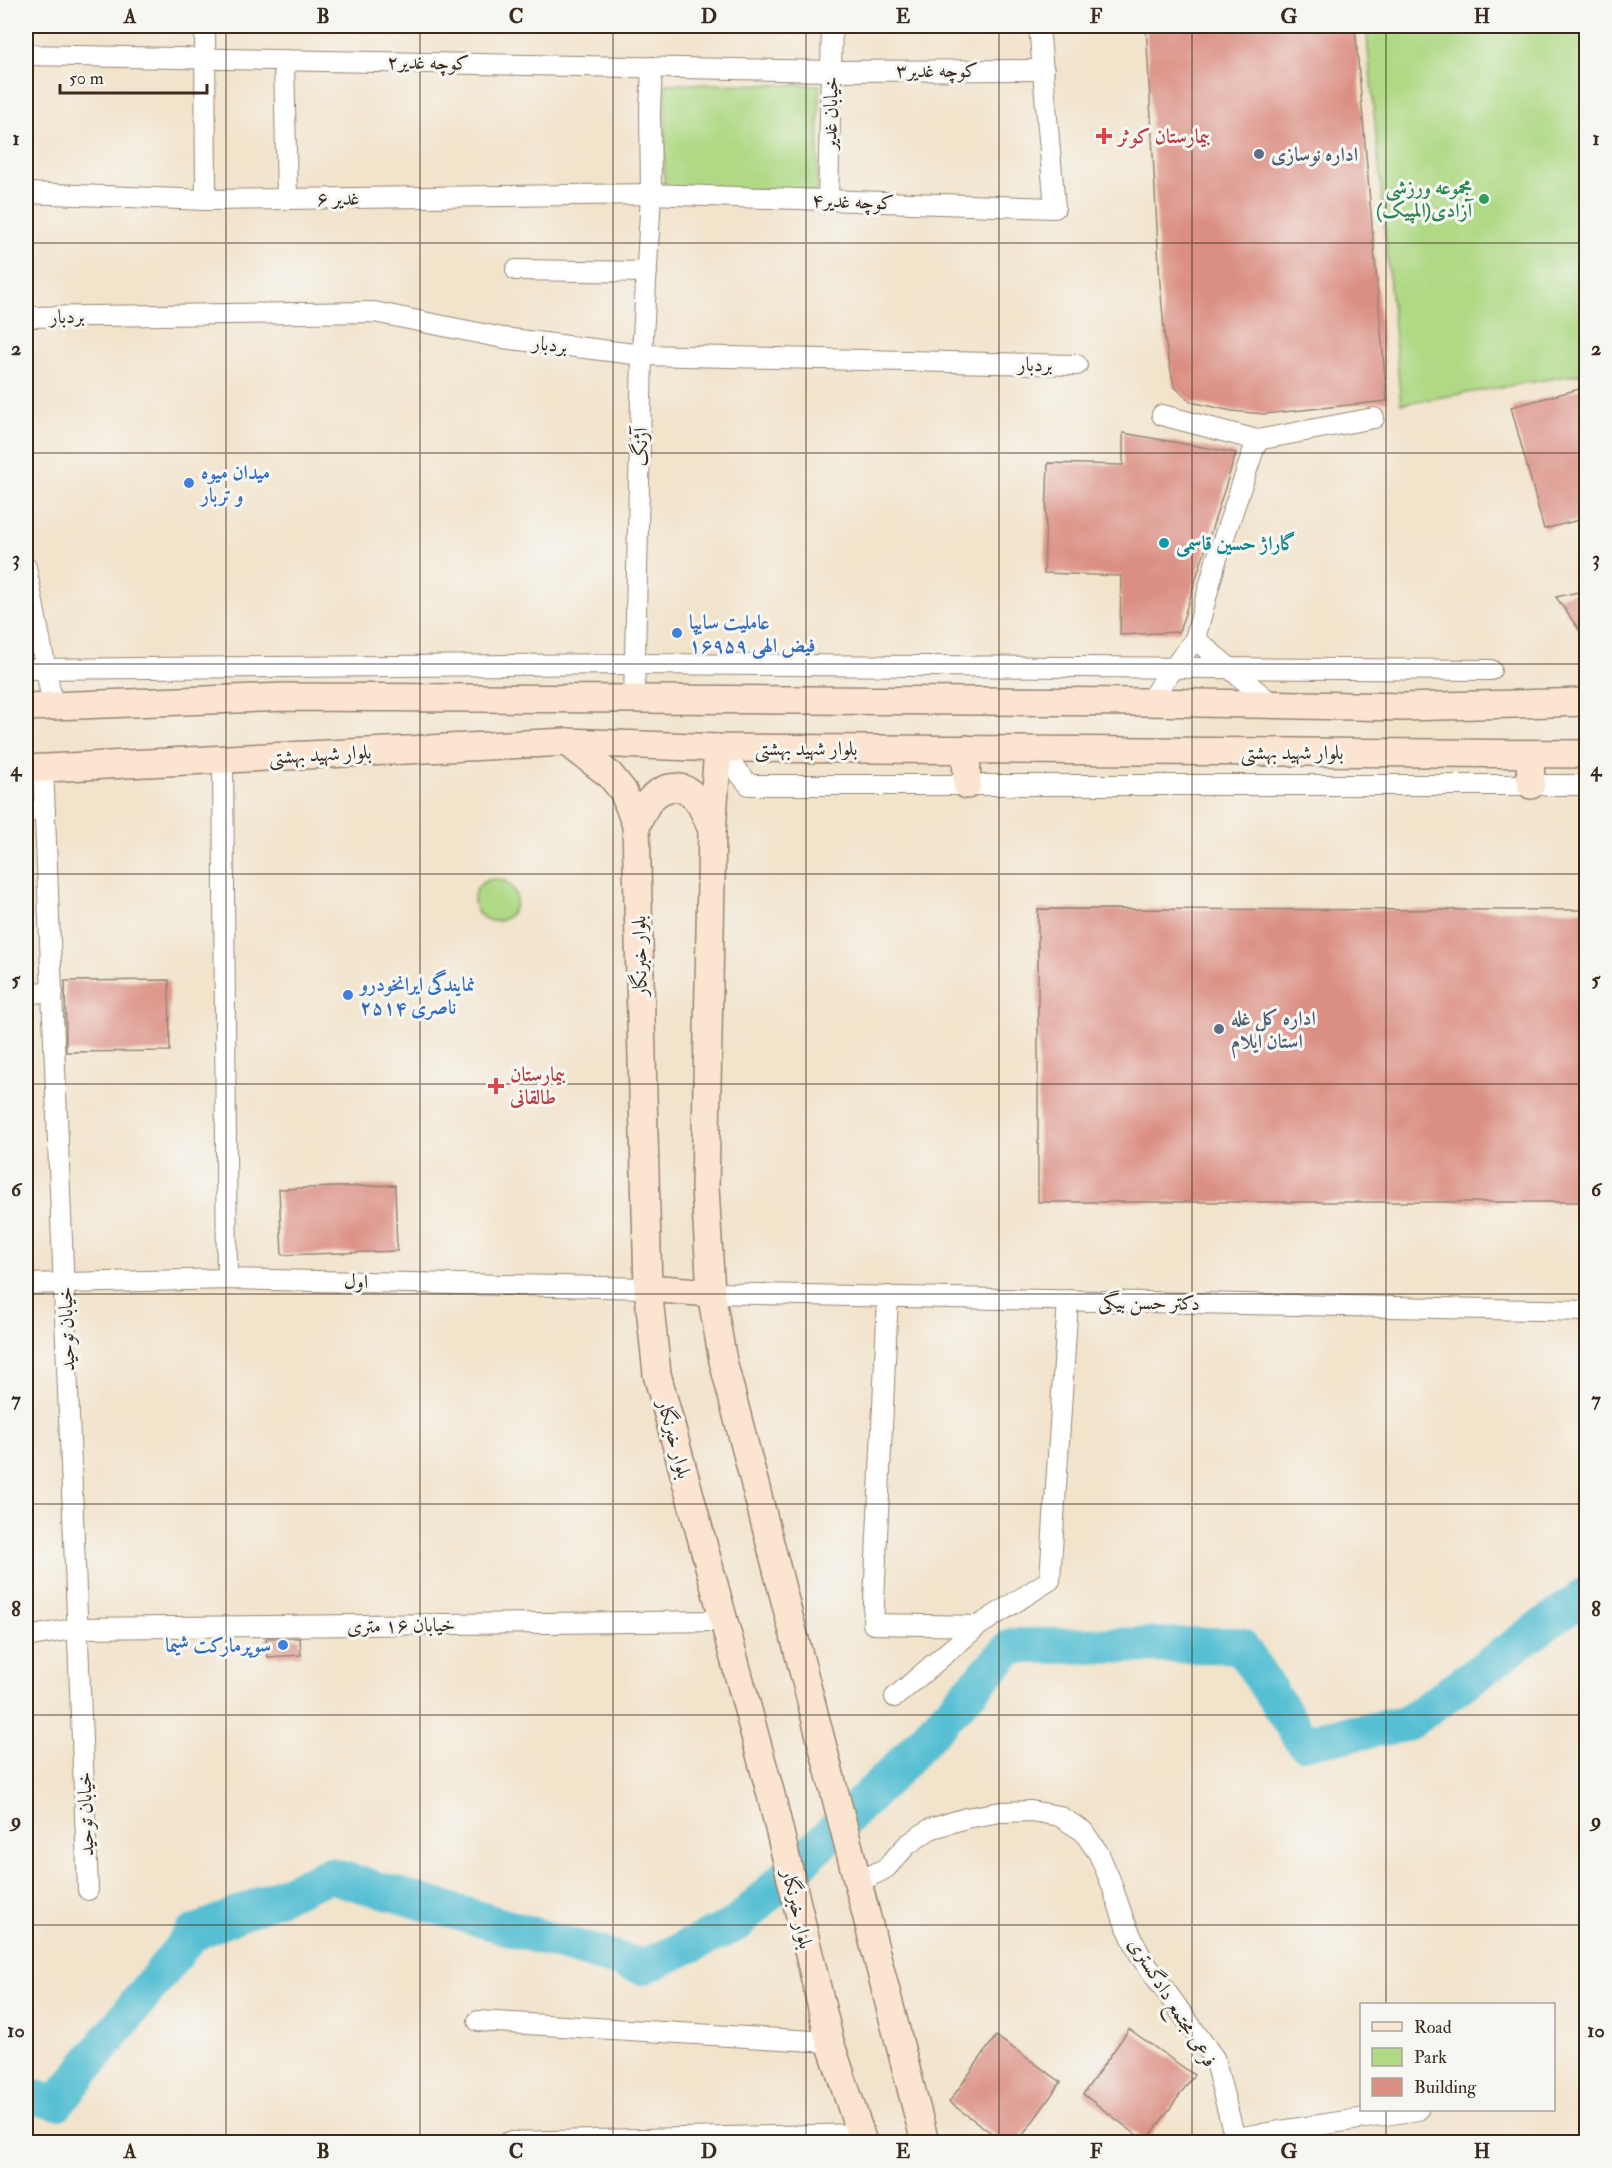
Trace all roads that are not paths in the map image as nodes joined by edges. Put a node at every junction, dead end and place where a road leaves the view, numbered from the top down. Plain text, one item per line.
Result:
1 (205, 26) edge
2 (832, 26) edge
3 (1039, 26) edge
4 (26, 55) edge
5 (204, 58) junction
6 (284, 60) junction
7 (652, 67) junction
8 (1044, 70) junction
9 (831, 71) junction
10 (26, 193) edge
11 (651, 194) junction
12 (287, 199) junction
13 (206, 200) junction
14 (828, 201) junction
15 (516, 270) dead end
16 (647, 272) junction
17 (26, 317) edge
18 (642, 355) junction
19 (1077, 365) dead end
20 (1162, 415) dead end
21 (1374, 418) dead end
22 (1257, 440) junction
23 (26, 567) edge
24 (1195, 639) junction
25 (635, 664) junction
26 (1174, 667) junction
27 (46, 668) junction
28 (1227, 668) junction
29 (26, 669) edge
30 (1491, 670) dead end
31 (634, 700) junction
32 (1148, 702) junction
33 (1587, 702) edge
34 (1272, 704) junction
35 (53, 706) junction
36 (26, 707) edge
37 (26, 718) edge
38 (567, 742) junction
39 (718, 748) junction
40 (966, 749) junction
41 (1530, 754) junction
42 (1587, 754) edge
43 (223, 759) junction
44 (32, 763) edge
45 (967, 785) junction
46 (1531, 785) junction
47 (1587, 785) edge
48 (26, 811) edge
49 (45, 811) junction
50 (636, 825) junction
51 (712, 831) junction
52 (53, 992) junction
53 (26, 993) edge
54 (227, 1279) junction
55 (64, 1282) junction
56 (26, 1284) edge
57 (648, 1288) junction
58 (711, 1293) junction
59 (888, 1296) junction
60 (1068, 1300) junction
61 (1587, 1311) edge
62 (724, 1621) junction
63 (978, 1626) junction
64 (78, 1628) junction
65 (26, 1637) edge
66 (896, 1697) dead end
67 (859, 1882) junction
68 (88, 1890) dead end
69 (478, 2021) dead end
70 (830, 2042) junction
71 (1406, 2111) edge
72 (862, 2138) edge
73 (1236, 2140) edge
74 (509, 2142) edge
75 (925, 2142) edge

1 - 5 street
2 - 9 street, خیابان غدیر
3 - 8 street
4 - 5 street, کوچه غدیر۲
5 - 6 street, کوچه غدیر۲
5 - 13 street
6 - 7 street, کوچه غدیر۲
6 - 12 street
7 - 9 street, کوچه غدیر۲
7 - 11 street, آژنگ
8 - 9 street, کوچه غدیر۳
8 - 14 street, کوچه غدیر۴
9 - 14 street, خیابان غدیر
10 - 13 street, غدیر ۶
11 - 12 street, غدیر ۶
11 - 14 street, کوچه غدیر۴
11 - 16 street, آژنگ
12 - 13 street, غدیر ۶
15 - 16 street
16 - 18 street, آژنگ
17 - 18 street, بردبار
18 - 19 street, بردبار
18 - 25 street, آژنگ
20 - 22 street
21 - 22 street
22 - 24 street
23 - 27 street
24 - 26 street
24 - 28 street
25 - 26 street
25 - 27 street
25 - 31 street, آژنگ
26 - 28 street
26 - 32 street
27 - 29 street
27 - 35 street
28 - 30 street
28 - 34 street
31 - 32 main road
31 - 35 main road
32 - 34 main road
33 - 34 main road
35 - 36 main road
35 - 37 main road
38 - 39 main road, بلوار شهید بهشتی
38 - 43 main road, بلوار شهید بهشتی
38 - 50 main road, بلوار خبرنگار
39 - 40 main road, بلوار شهید بهشتی
39 - 45 street
39 - 51 main road
40 - 41 main road, بلوار شهید بهشتی
40 - 45 main road
41 - 42 main road, بلوار شهید بهشتی
41 - 46 main road
43 - 44 main road, بلوار شهید بهشتی
43 - 54 street
44 - 49 street, خیابان توحید
45 - 46 street
46 - 47 street
48 - 49 street
49 - 52 street, خیابان توحید
50 - 51 main road
50 - 57 main road, بلوار خبرنگار
51 - 58 main road
52 - 53 street
52 - 55 street, خیابان توحید
54 - 55 street, اول
54 - 57 street, اول
55 - 56 street, اول
55 - 64 street, خیابان توحید
57 - 58 main road
57 - 62 main road, بلوار خبرنگار
58 - 59 street, دکتر حسن بیگی
58 - 67 main road
59 - 60 street, دکتر حسن بیگی
59 - 63 street
60 - 61 street, دکتر حسن بیگی
60 - 63 street
62 - 64 street, خیابان ۱۶ متری
62 - 70 main road, بلوار خبرنگار
63 - 66 street
64 - 65 street, خیابان ۱۶ متری
64 - 68 street, خیابان توحید
67 - 73 street, فرعی مجتمع دادگستری
67 - 75 main road
69 - 70 street
70 - 72 main road, بلوار خبرنگار
71 - 73 street
72 - 74 street

